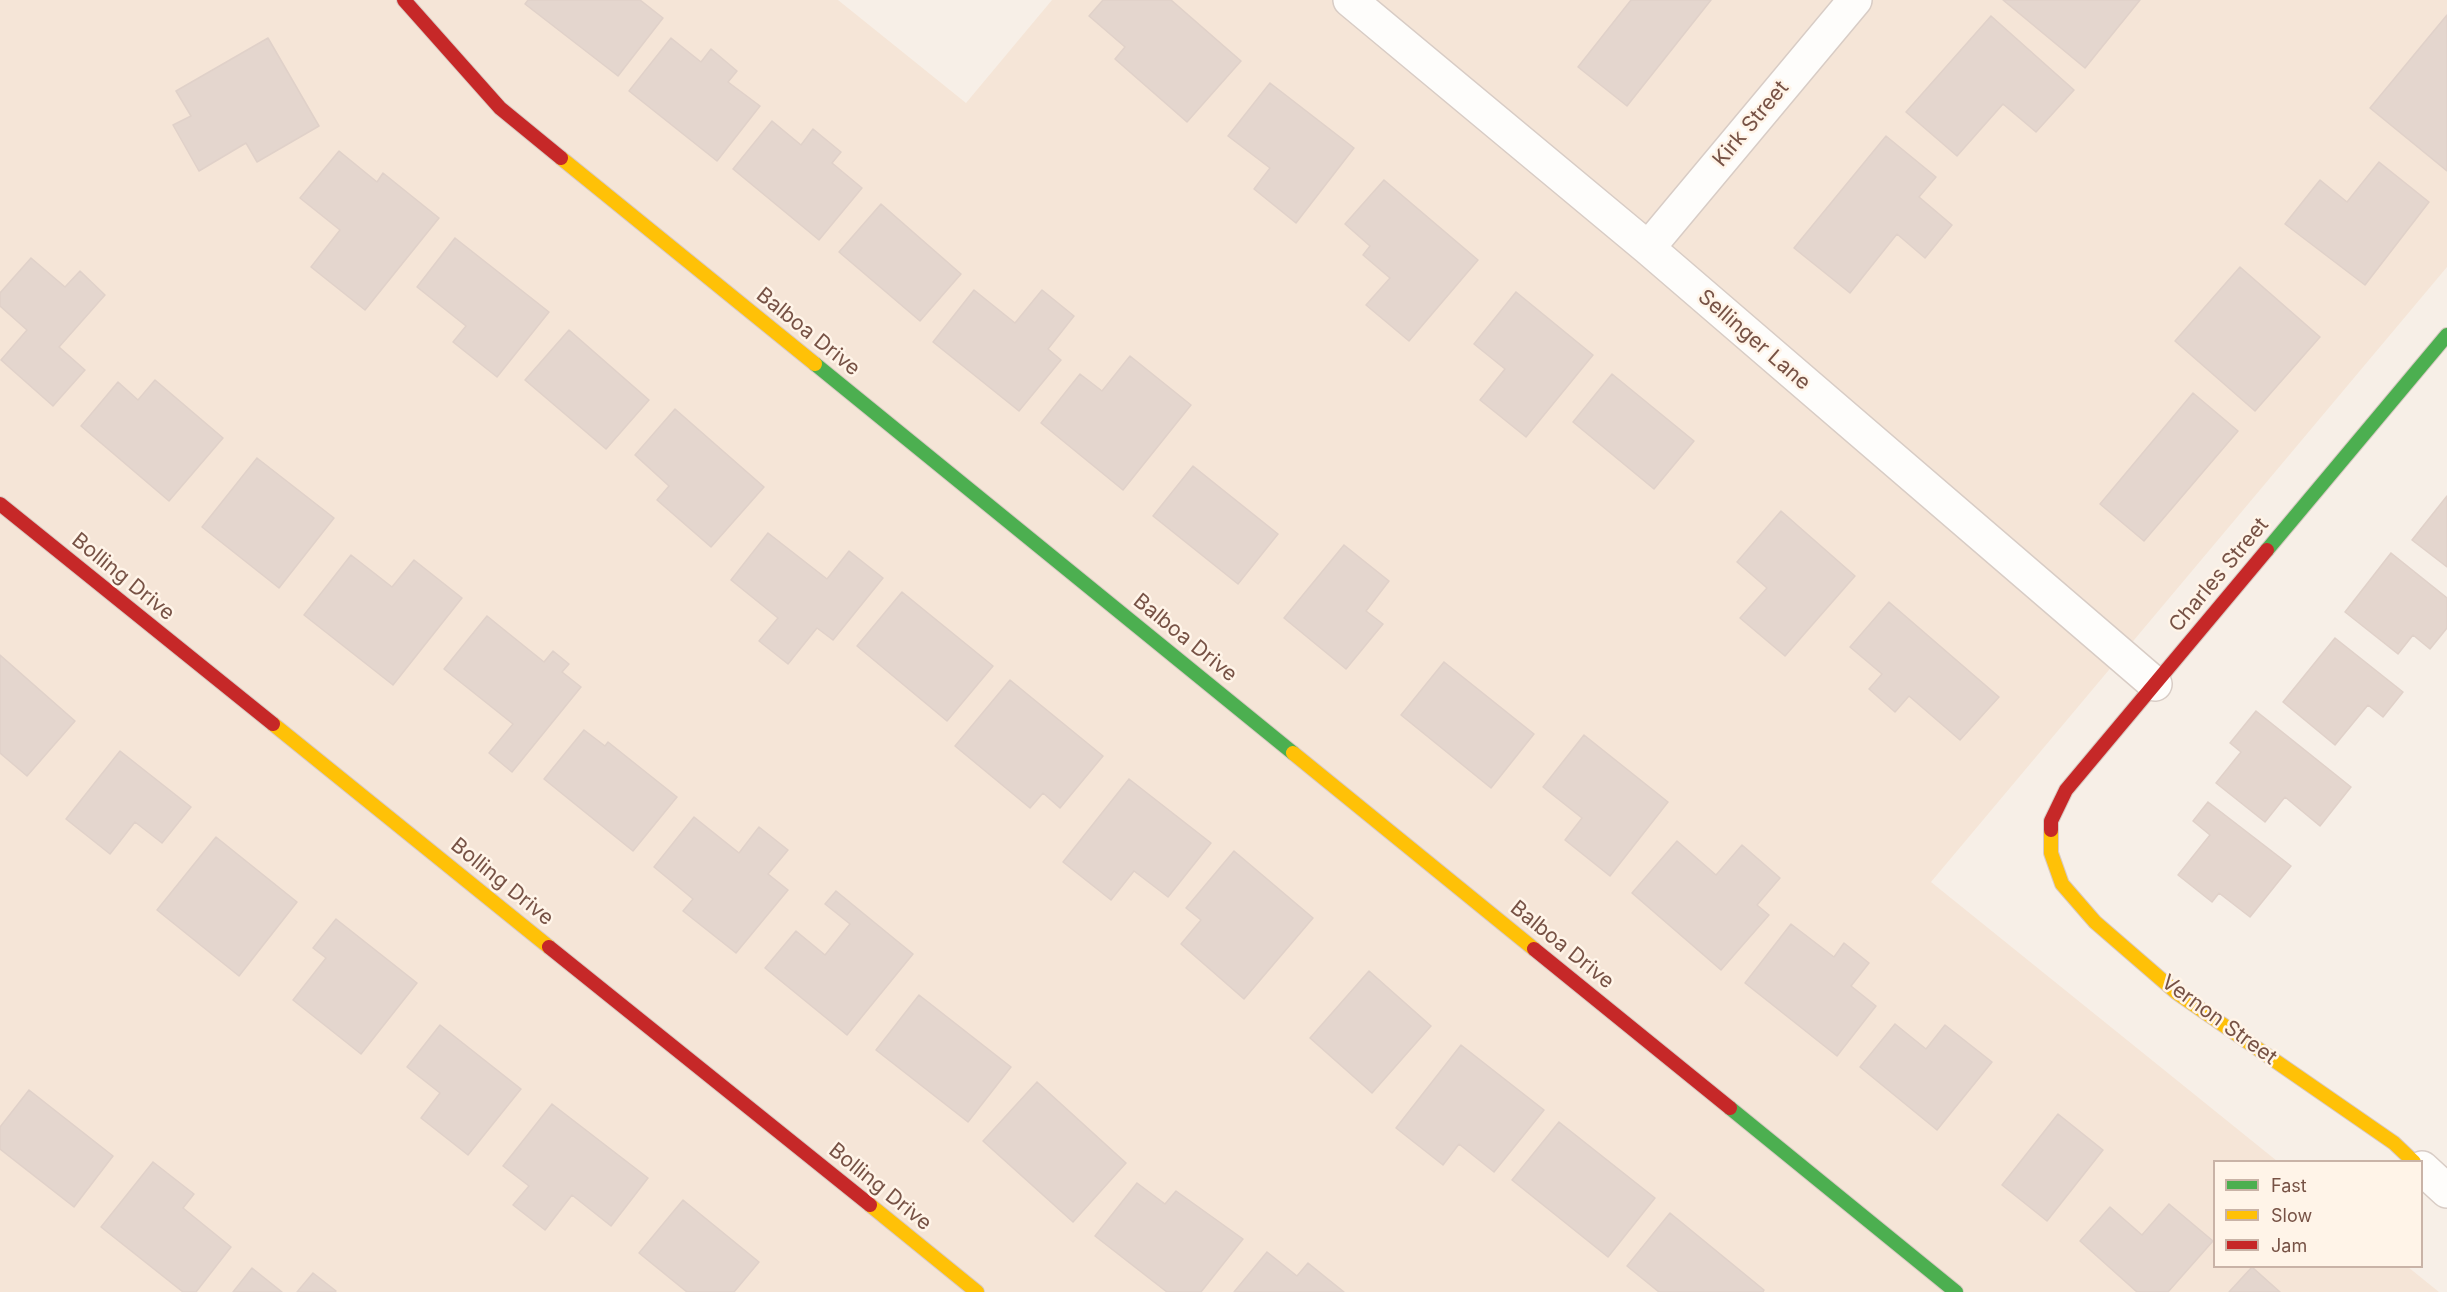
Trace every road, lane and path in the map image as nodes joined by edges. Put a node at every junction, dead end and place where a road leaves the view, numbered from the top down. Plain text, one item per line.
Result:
1 (404, 0) edge
2 (1350, 0) edge
3 (1855, 0) edge
4 (1648, 248) junction
5 (2447, 335) edge
6 (0, 504) edge
7 (2155, 684) junction
8 (2051, 853) joint
9 (2413, 1160) edge
10 (2423, 1170) edge
11 (2447, 1191) edge
12 (977, 1292) edge
13 (1956, 1292) edge

1 - 13 street, Balboa Drive
2 - 4 street, Sellinger Lane
3 - 4 street, Kirk Street
4 - 7 street, Sellinger Lane
5 - 7 street, Charles Street
6 - 12 street, Bolling Drive
7 - 8 street, Charles Street
8 - 9 street, Vernon Street
10 - 11 street

